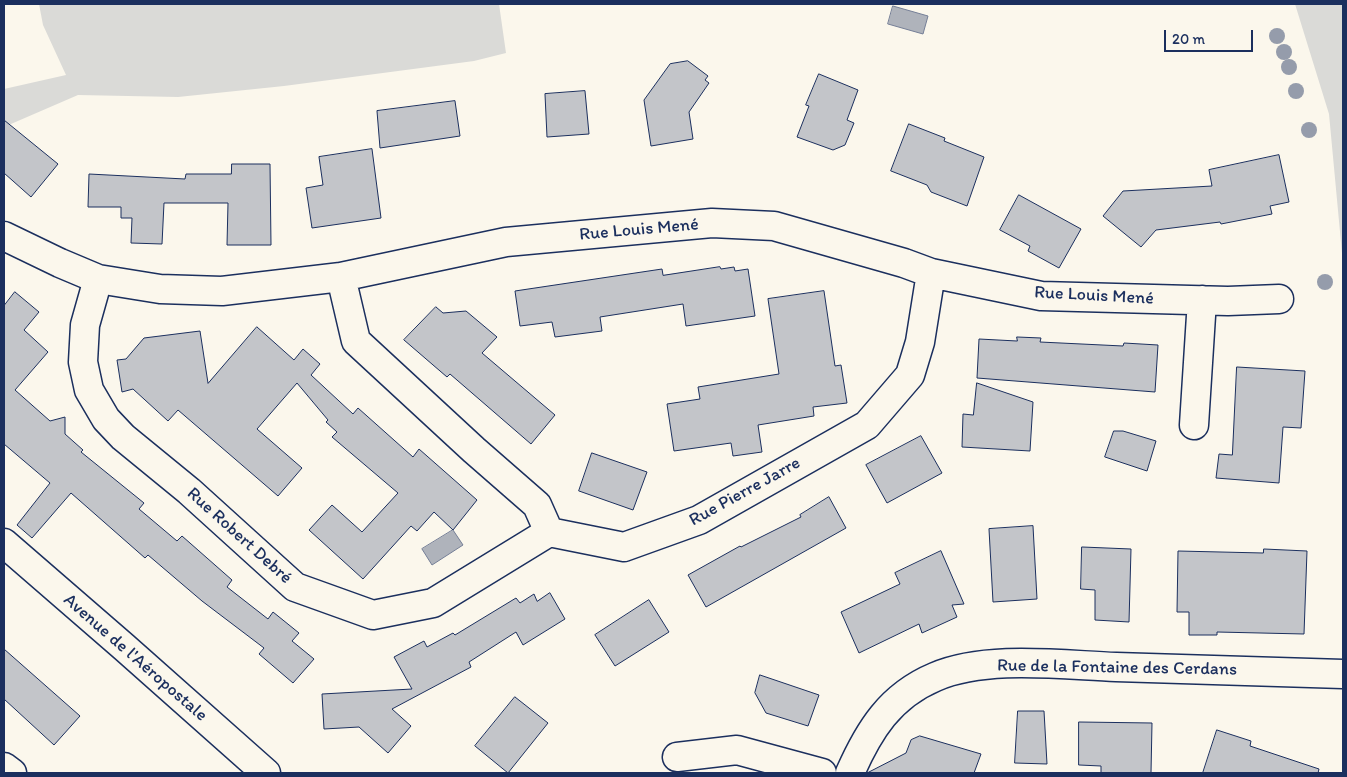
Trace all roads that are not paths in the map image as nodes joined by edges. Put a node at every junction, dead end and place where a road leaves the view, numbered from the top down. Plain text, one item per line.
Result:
1 (4, 236) edge
2 (931, 273) junction
3 (342, 277) junction
4 (98, 278) junction
5 (1279, 299) dead end
6 (1202, 300) junction
7 (1194, 425) dead end
8 (548, 532) junction
9 (6, 550) edge
10 (1343, 674) edge
11 (677, 757) dead end
12 (4, 767) edge
13 (12, 773) edge
14 (266, 773) edge
15 (822, 773) edge
16 (850, 773) edge

1 - 4 street, Rue Louis Mené
2 - 3 street, Rue Louis Mené
2 - 6 street, Rue Louis Mené
2 - 8 street, Rue Pierre Jarre
3 - 4 street, Rue Louis Mené
3 - 8 street
4 - 8 street, Rue Robert Debré
5 - 6 street, Rue Louis Mené
6 - 7 street
9 - 14 street, Avenue de l'Aéropostale
10 - 16 street, Rue de la Fontaine des Cerdans
11 - 15 street
12 - 13 street

